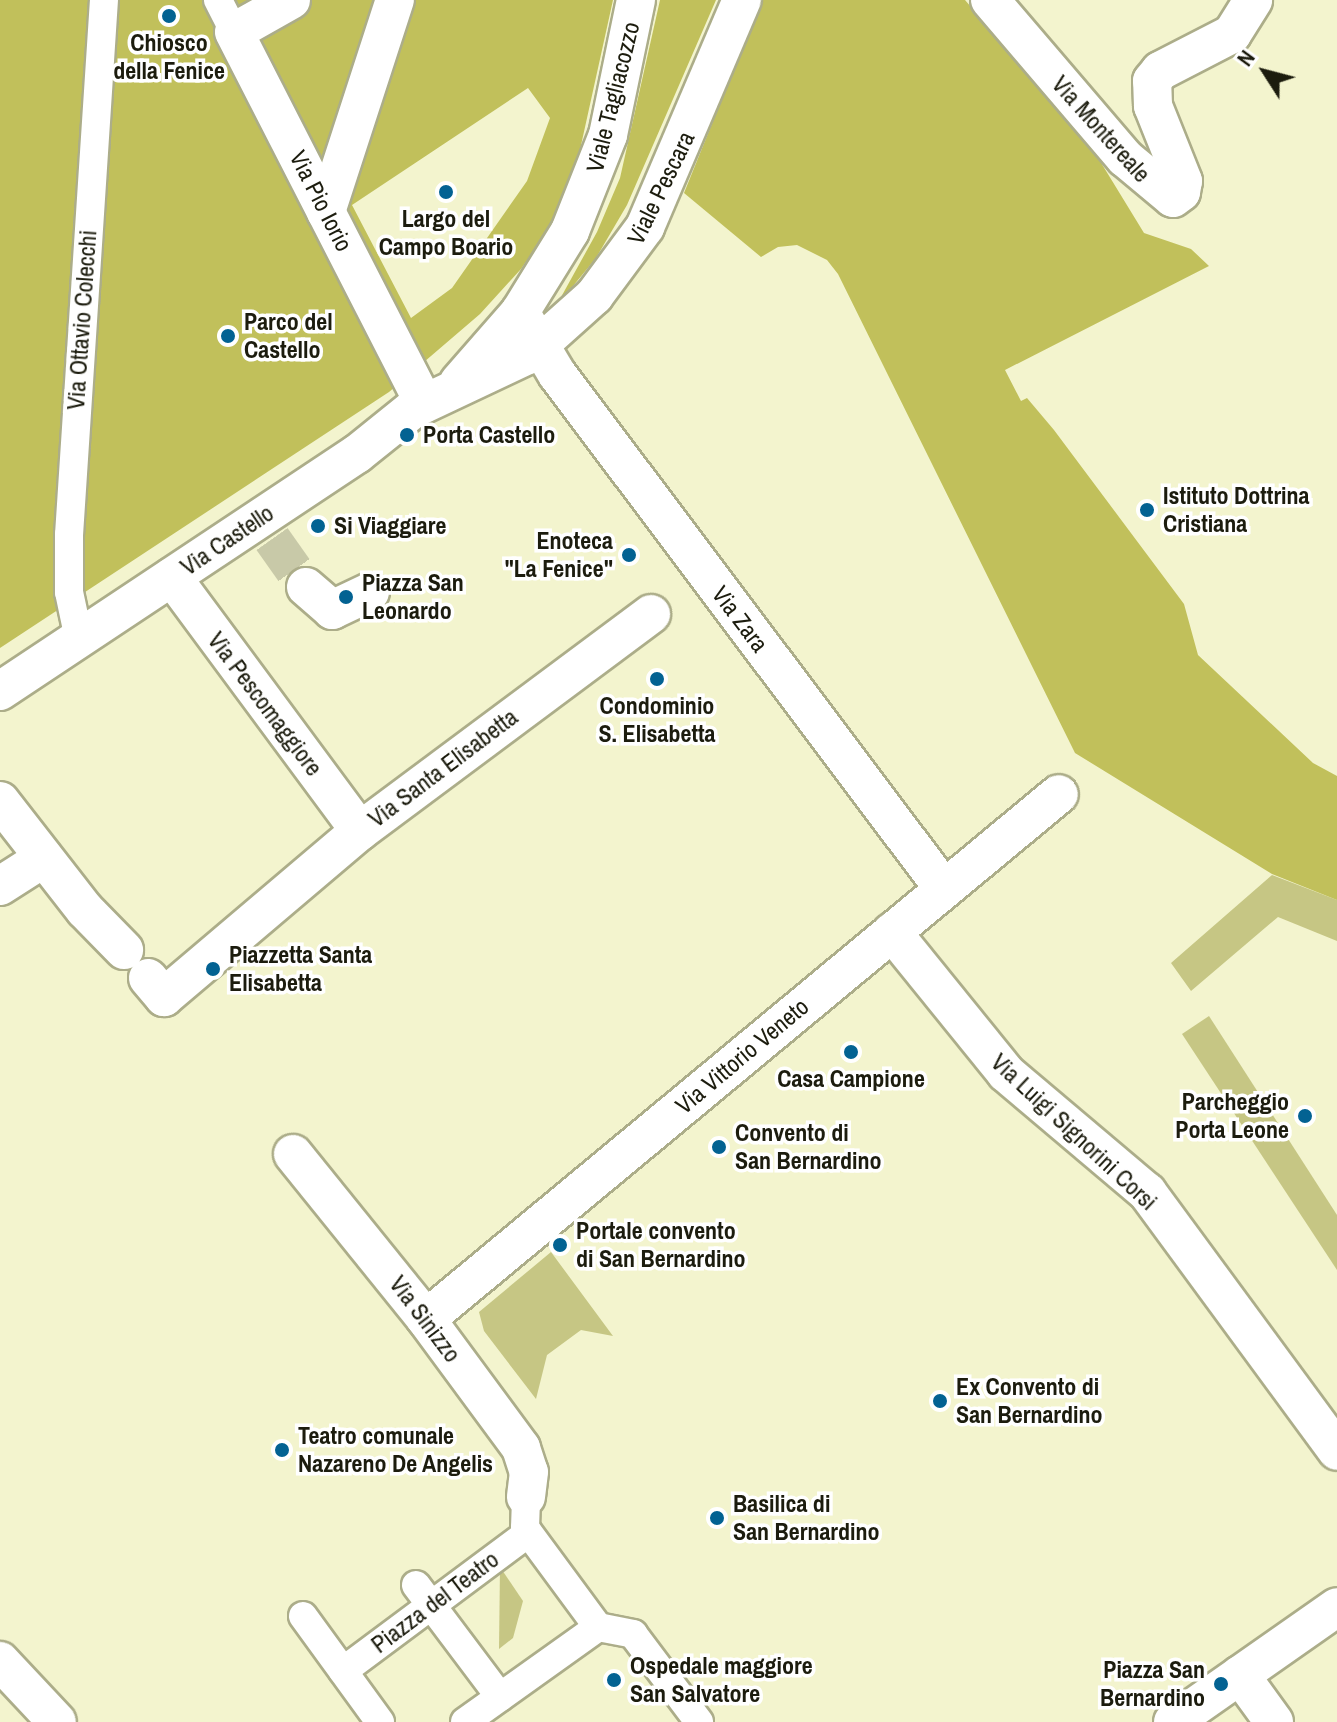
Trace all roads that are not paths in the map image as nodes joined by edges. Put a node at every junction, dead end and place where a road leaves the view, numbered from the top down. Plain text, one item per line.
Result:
1 (104, 0) edge
2 (291, 0) edge
3 (395, 0) edge
4 (636, 0) edge
5 (742, 0) edge
6 (990, 0) edge
7 (1253, 0) edge
8 (226, 16) edge
9 (326, 212) junction
10 (520, 312) junction
11 (537, 347) junction
12 (438, 396) junction
13 (172, 577) junction
14 (306, 587) tunnel mouth
15 (370, 592) dead end
16 (651, 614) dead end
17 (79, 639) junction
18 (0, 691) edge
19 (1059, 794) dead end
20 (0, 801) edge
21 (360, 831) junction
22 (44, 858) junction
23 (0, 886) edge
24 (944, 889) junction
25 (892, 932) junction
26 (293, 1154) dead end
27 (426, 1319) junction
28 (1337, 1451) edge
29 (527, 1515) junction
30 (424, 1595) junction
31 (1337, 1607) edge
32 (303, 1616) dead end
33 (598, 1627) junction
34 (0, 1661) edge
35 (343, 1671) junction
36 (1240, 1675) junction
37 (500, 1697) junction
38 (57, 1722) edge
39 (380, 1722) edge
40 (465, 1722) edge
41 (699, 1722) edge
42 (1173, 1722) edge
43 (1274, 1722) edge

1 - 17 street, Via Ottavio Colecchi
2 - 8 street
3 - 9 street
4 - 10 street, Viale Tagliacozzo
5 - 11 street, Viale Pescara
6 - 7 street, Via Montereale
8 - 9 street, Via Pio Iorio
9 - 12 street, Via Pio Iorio
10 - 11 street, Via Zara
10 - 12 street, Viale Tagliacozzo
11 - 12 street, Viale Pescara
11 - 24 street, Via Zara
12 - 13 street, Via Castello
13 - 17 street, Via Castello
13 - 21 street, Via Pescomaggiore
14 - 15 street
16 - 21 street, Via Santa Elisabetta
17 - 18 street, Via Castello
19 - 24 street, Via Vittorio Veneto
20 - 22 street
21 - 22 street, Via Santa Elisabetta
22 - 23 street
24 - 25 street, Via Vittorio Veneto
25 - 27 street, Via Vittorio Veneto
25 - 28 street, Via Luigi Signorini Corsi
26 - 27 street, Via Sinizzo
27 - 29 street, Via Sinizzo
29 - 30 street, Piazza del Teatro
29 - 33 street
30 - 35 street, Piazza del Teatro
30 - 37 street
31 - 36 street
32 - 35 street
33 - 37 street
33 - 41 street
34 - 38 street
35 - 39 street
36 - 42 street
36 - 43 street
37 - 40 street

